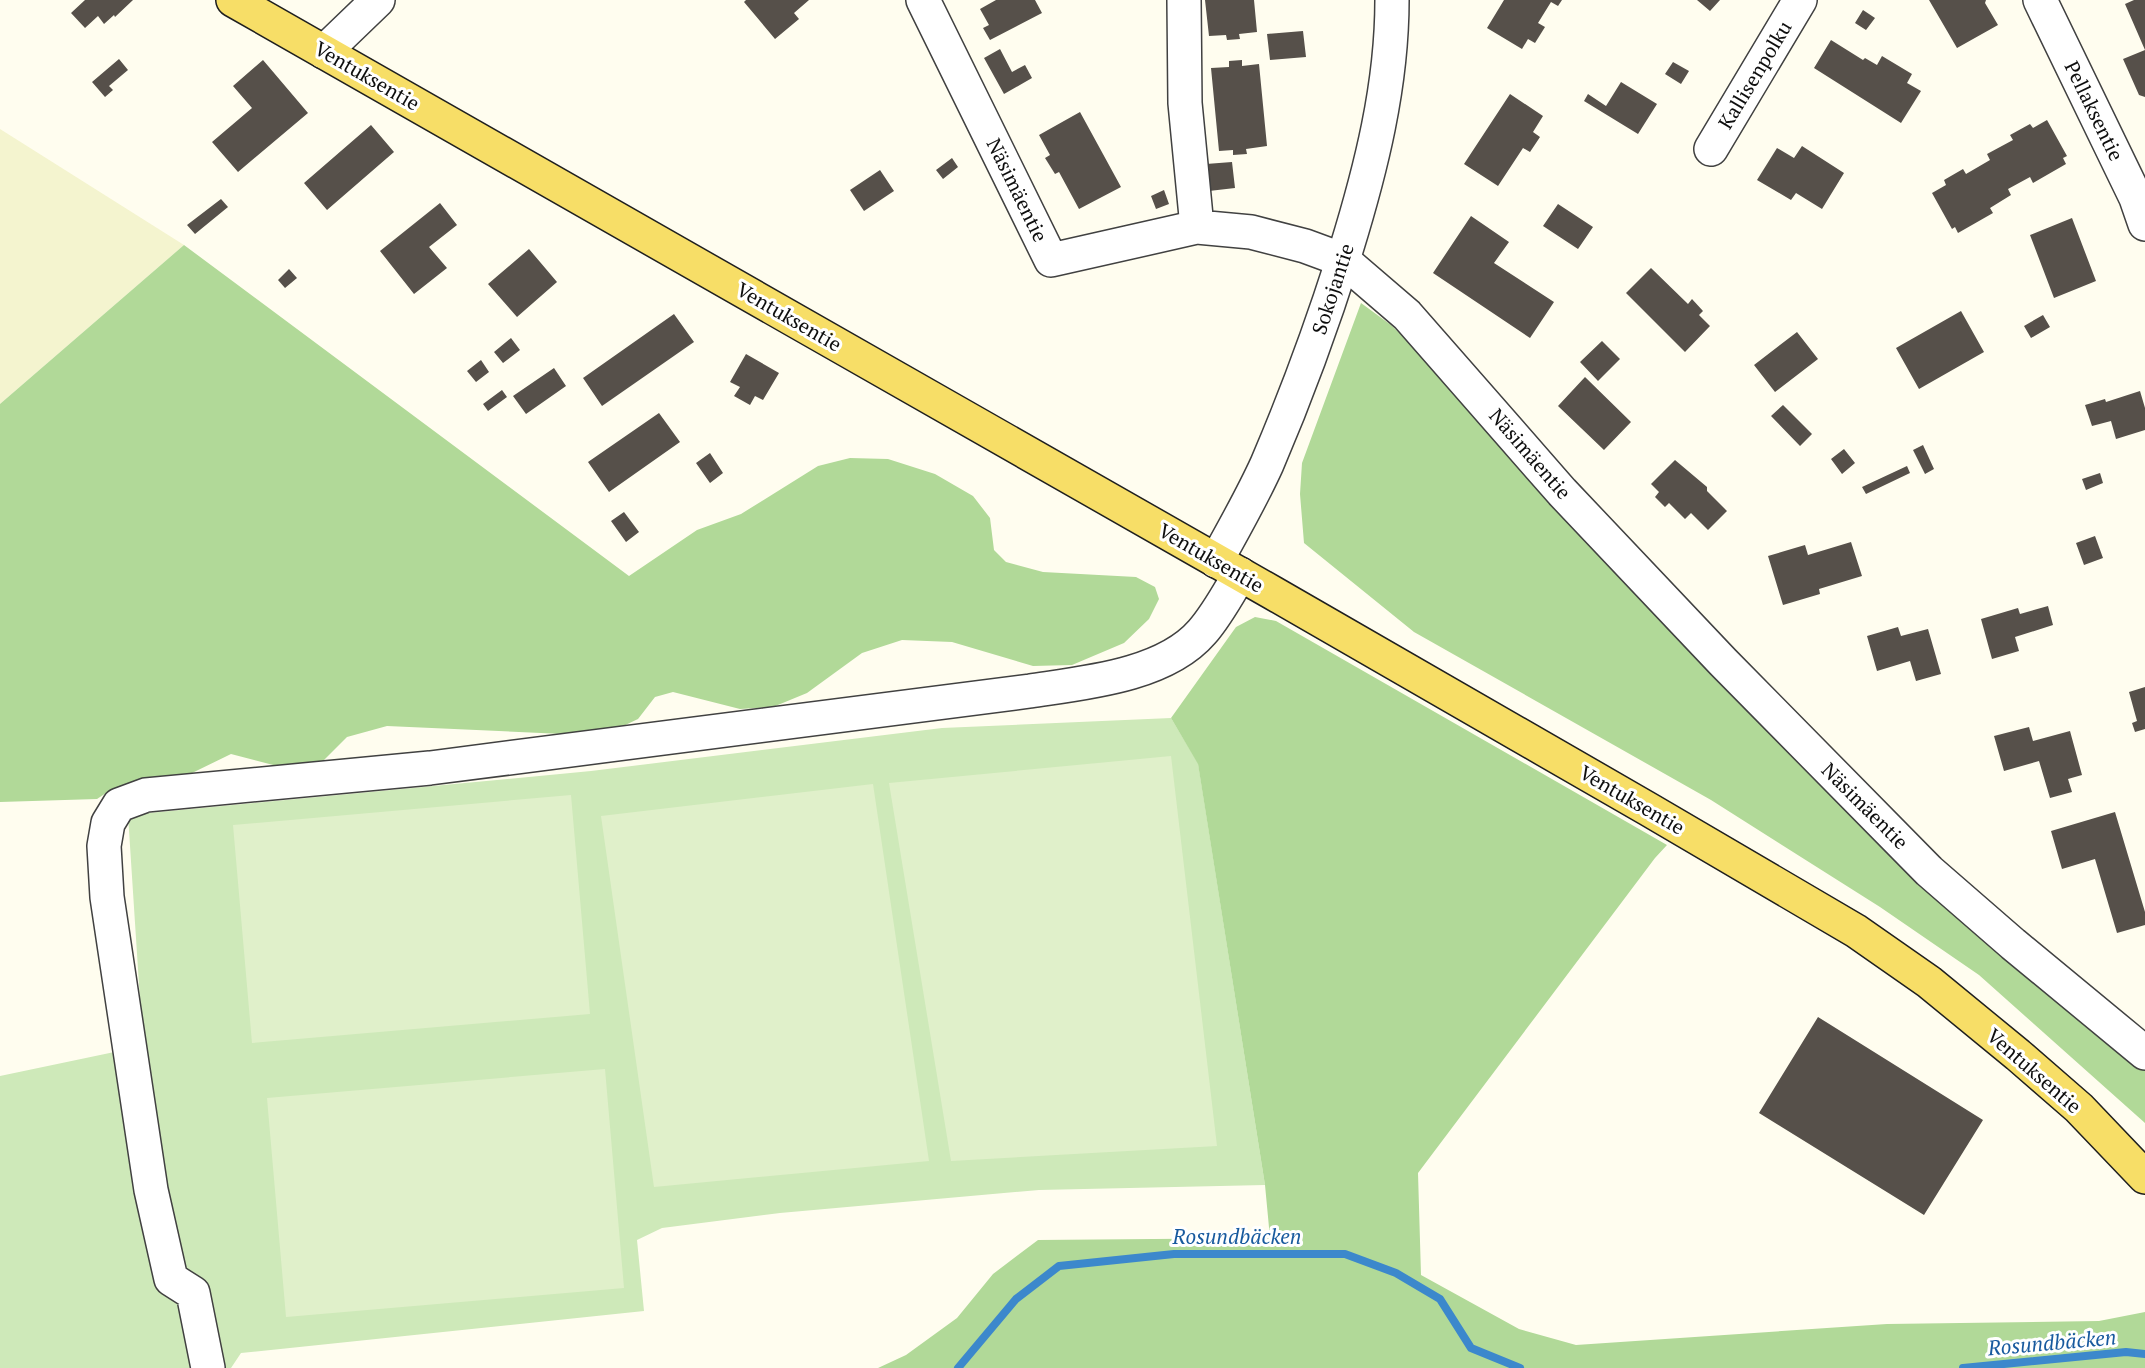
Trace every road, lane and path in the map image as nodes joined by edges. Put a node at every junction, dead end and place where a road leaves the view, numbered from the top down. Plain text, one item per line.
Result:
1 (233, 0) edge
2 (378, 0) edge
3 (923, 0) edge
4 (1184, 0) edge
5 (1392, 0) edge
6 (1800, 0) edge
7 (2040, 0) edge
8 (324, 52) junction
9 (1711, 149) dead end
10 (2142, 206) edge
11 (1197, 227) junction
12 (1343, 260) junction
13 (1228, 568) junction
14 (2145, 1053) edge
15 (2145, 1177) edge
16 (208, 1368) edge

1 - 8 main road, Ventuksentie
2 - 8 street
3 - 11 street, Näsimäentie
4 - 11 street
5 - 12 street, Sokojantie
6 - 9 street, Kallisenpolku
7 - 10 street, Pellaksentie
8 - 13 main road, Ventuksentie
11 - 12 street, Näsimäentie
12 - 13 street, Sokojantie
12 - 14 street, Näsimäentie
13 - 15 main road, Ventuksentie
13 - 16 street, Sokojantie

